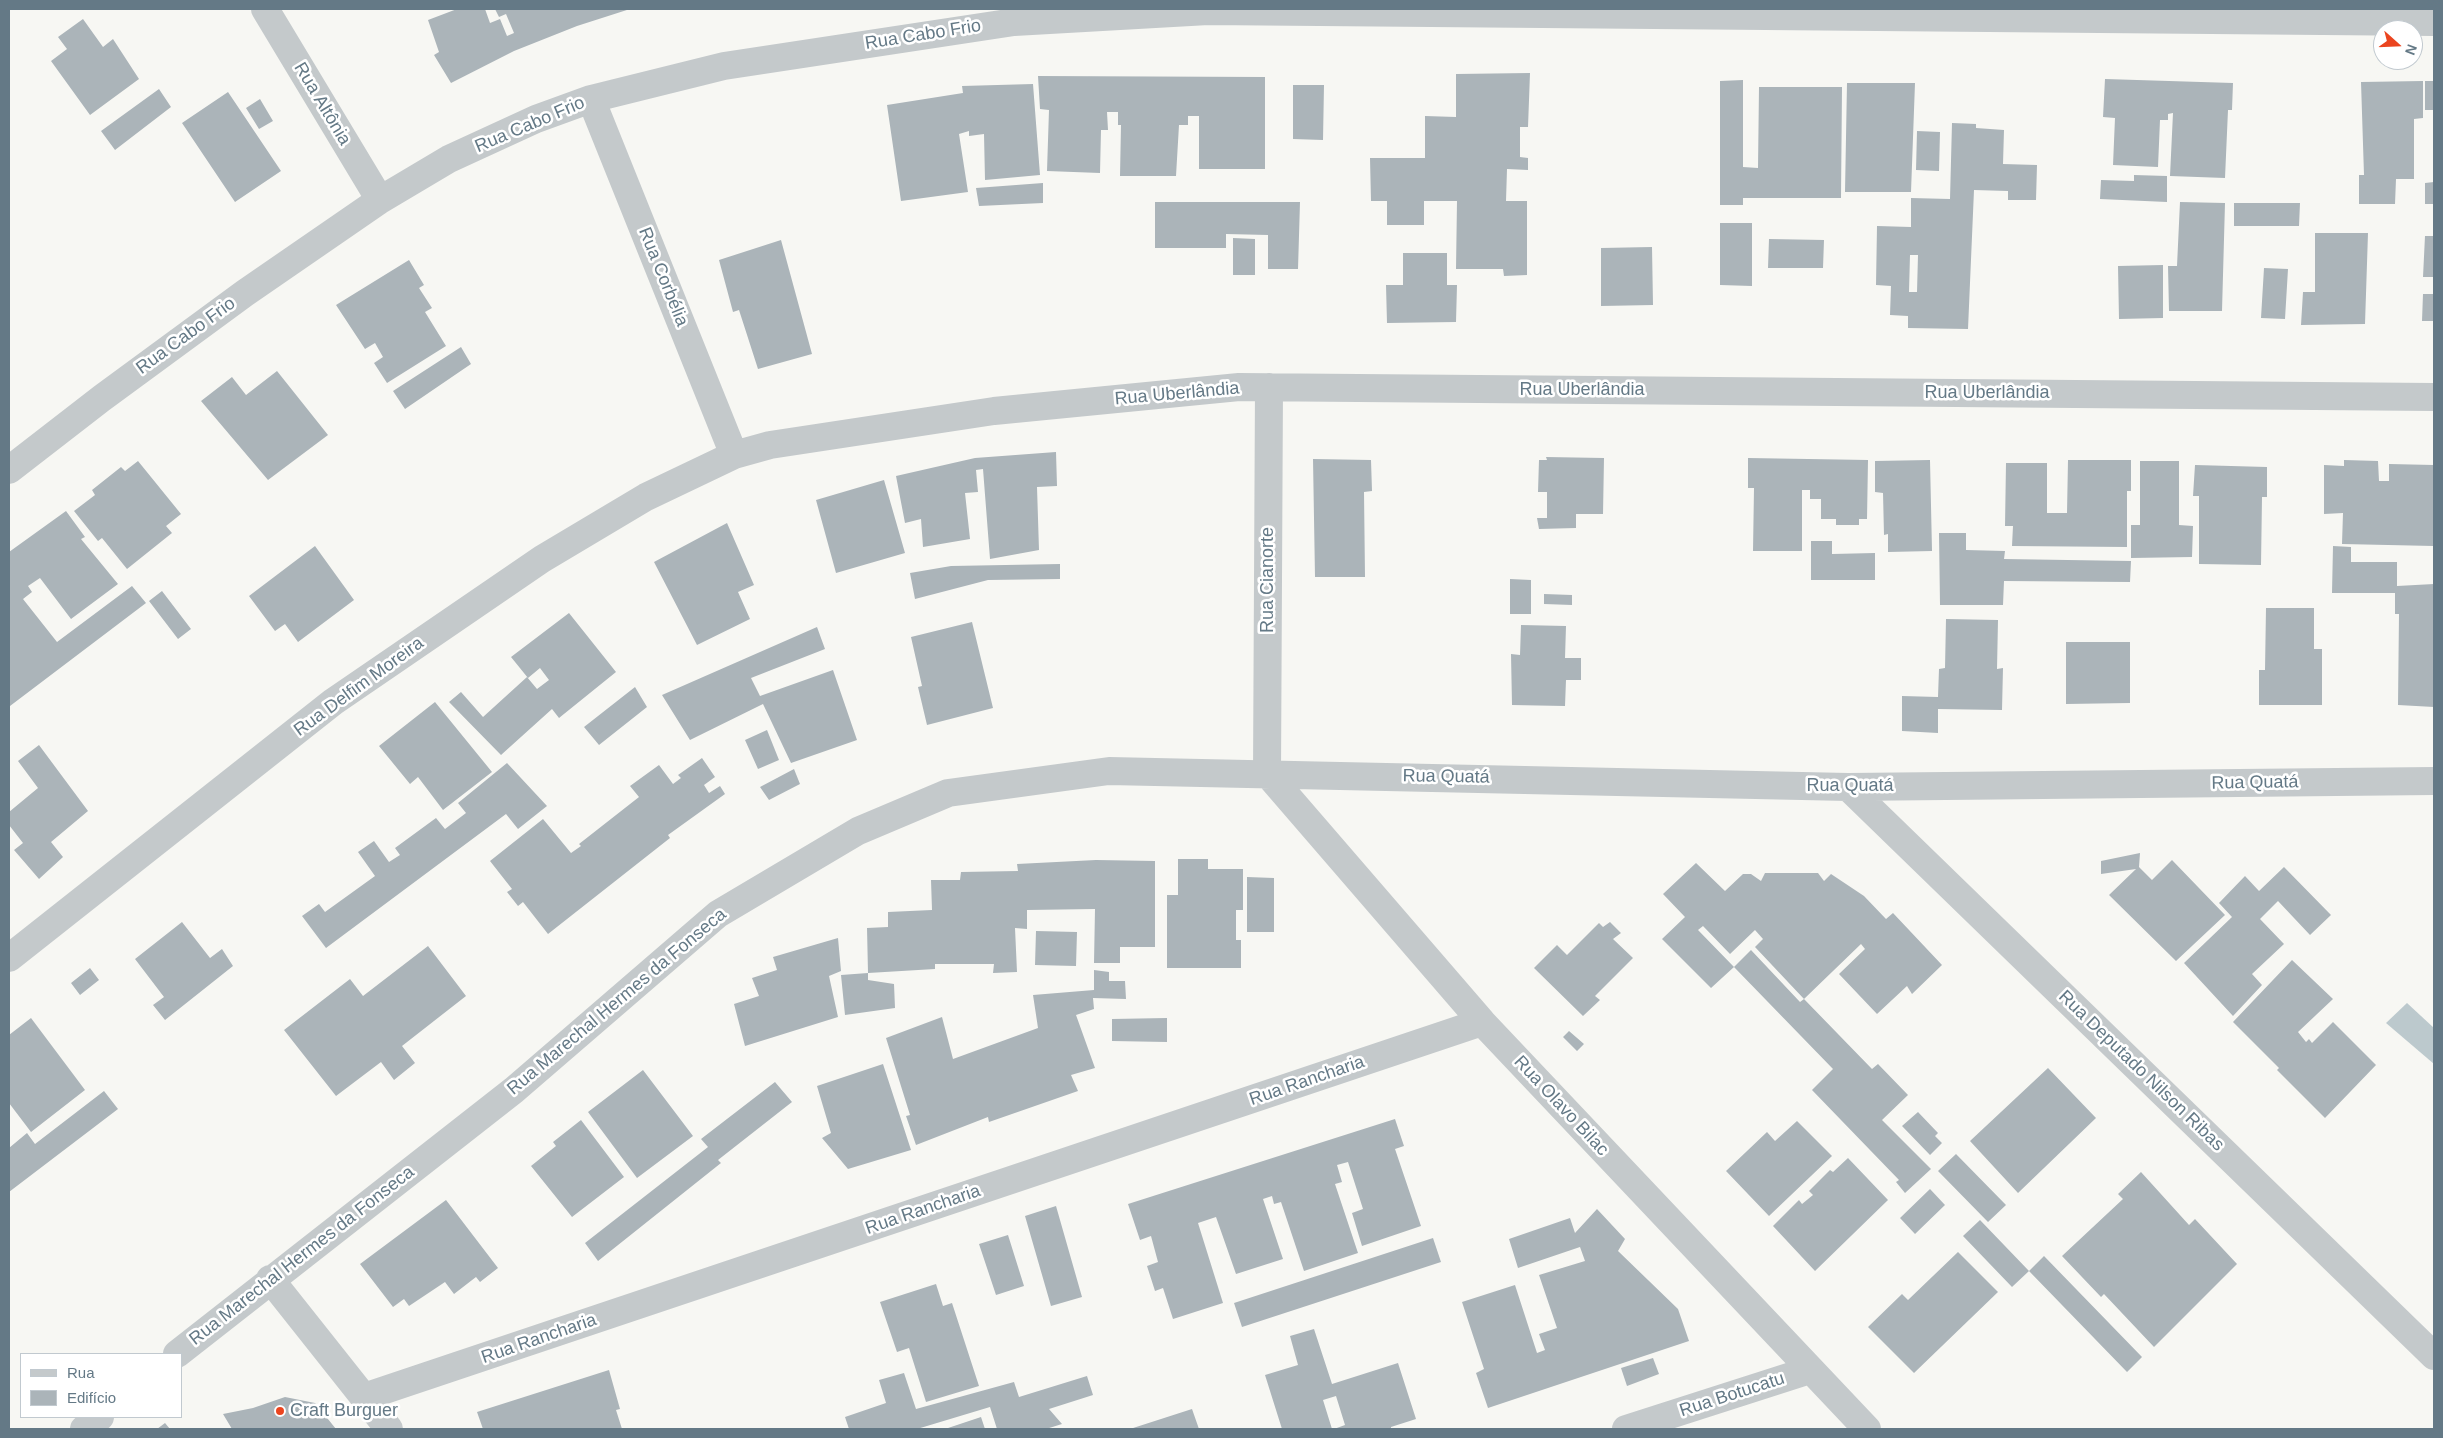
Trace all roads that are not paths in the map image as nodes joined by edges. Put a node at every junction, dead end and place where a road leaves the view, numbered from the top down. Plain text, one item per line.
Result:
1 (264, 9) edge
2 (2434, 22) edge
3 (591, 99) junction
4 (380, 200) junction
5 (1268, 387) junction
6 (2434, 397) edge
7 (734, 455) junction
8 (9, 470) edge
9 (1267, 773) junction
10 (2434, 781) edge
11 (1848, 787) junction
12 (9, 958) edge
13 (1482, 1022) junction
14 (270, 1279) junction
15 (178, 1353) edge
16 (2434, 1356) edge
17 (1810, 1370) junction
18 (364, 1397) junction
19 (99, 1418) edge
20 (84, 1429) edge
21 (389, 1429) edge
22 (1626, 1429) edge
23 (1867, 1429) edge

1 - 4 street, Rua Altônia
2 - 3 street, Rua Cabo Frio
3 - 4 street, Rua Cabo Frio
3 - 7 street, Rua Corbélia
4 - 8 street, Rua Cabo Frio
5 - 6 street, Rua Uberlândia
5 - 7 street, Rua Uberlândia
5 - 9 street, Rua Cianorte
7 - 12 street, Rua Delfim Moreira
9 - 11 street, Rua Quatá
9 - 13 street, Rua Olavo Bilac
9 - 14 street, Rua Marechal Hermes da Fonseca
10 - 11 street, Rua Quatá
11 - 16 street, Rua Deputado Nilson Ribas
13 - 17 street, Rua Olavo Bilac
13 - 18 street, Rua Rancharia
14 - 15 street, Rua Marechal Hermes da Fonseca
14 - 18 street
17 - 22 street, Rua Botucatu
17 - 23 street, Rua Olavo Bilac
18 - 21 street
19 - 20 street

